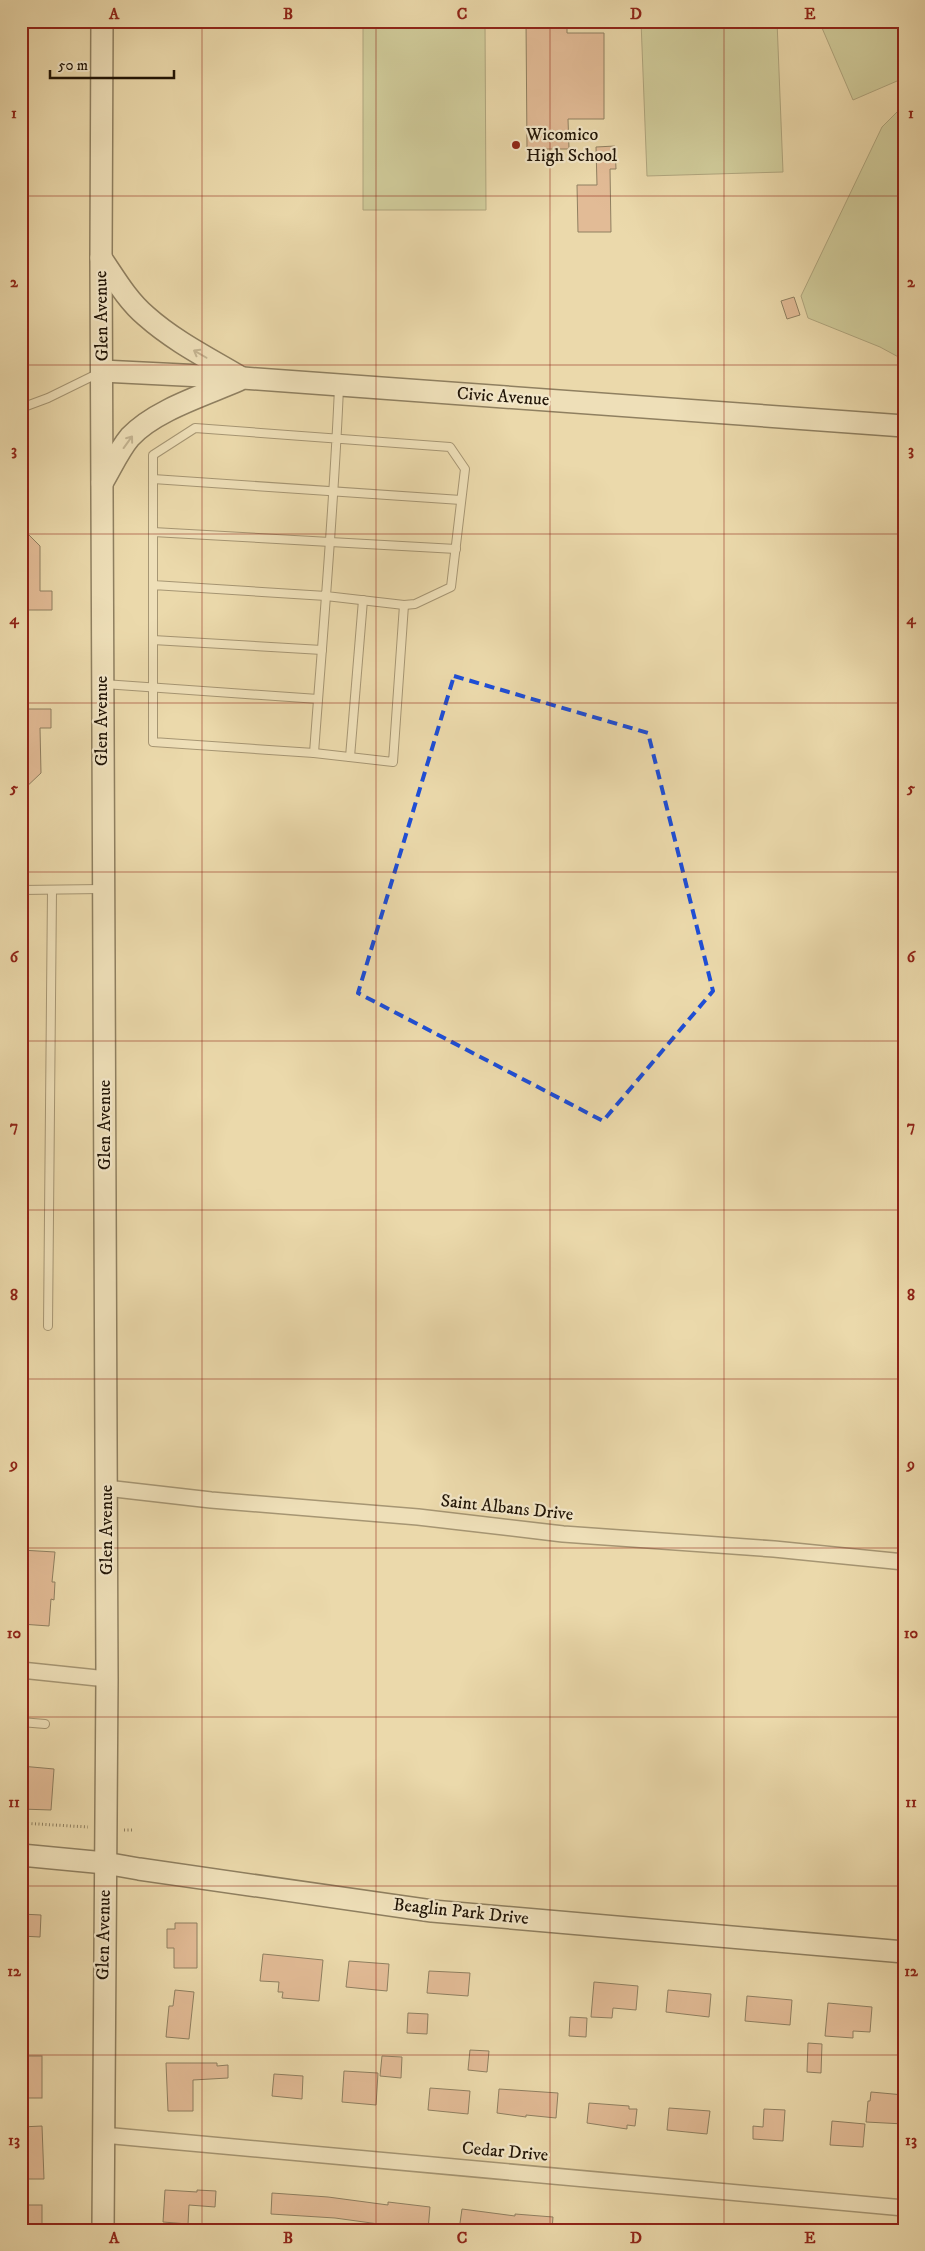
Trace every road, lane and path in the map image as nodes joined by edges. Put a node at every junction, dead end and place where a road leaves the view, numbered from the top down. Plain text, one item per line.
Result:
1 (102, 21) edge
2 (101, 258) junction
3 (102, 371) junction
4 (243, 378) junction
5 (340, 385) junction
6 (21, 408) edge
7 (904, 426) edge
8 (337, 437) junction
9 (153, 479) junction
10 (101, 483) junction
11 (333, 492) junction
12 (461, 500) junction
13 (153, 532) junction
14 (330, 541) junction
15 (456, 549) junction
16 (153, 585) junction
17 (326, 596) junction
18 (363, 600) junction
19 (404, 605) junction
20 (153, 640) junction
21 (322, 650) junction
22 (102, 684) junction
23 (153, 686) junction
24 (318, 699) junction
25 (314, 753) junction
26 (350, 757) junction
27 (104, 888) junction
28 (21, 890) edge
29 (52, 890) junction
30 (48, 1326) dead end
31 (106, 1488) junction
32 (904, 1562) edge
33 (21, 1670) edge
34 (107, 1679) junction
35 (21, 1722) edge
36 (45, 1724) dead end
37 (21, 1823) edge
38 (106, 1828) junction
39 (132, 1830) dead end
40 (21, 1855) edge
41 (105, 1863) junction
42 (904, 1952) edge
43 (103, 2134) junction
44 (904, 2208) edge
45 (103, 2230) edge

1 - 2 street, Glen Avenue
2 - 3 street, Glen Avenue
4 -> 2 street
3 - 4 street, Civic Avenue
3 - 6 lane
3 - 10 street, Glen Avenue
4 - 5 street, Civic Avenue
10 -> 4 street
5 - 7 street, Civic Avenue
5 - 8 lane
8 - 9 lane
8 - 11 lane
8 - 12 lane
9 - 11 lane
9 - 13 lane
10 - 22 street, Glen Avenue
11 - 12 lane
11 - 14 lane
12 - 15 lane
13 - 14 lane
13 - 16 lane
14 - 15 lane
14 - 17 lane
15 - 19 lane
16 - 17 lane
16 - 20 lane
17 - 18 lane
17 - 21 lane
18 - 19 lane
18 - 26 lane
19 - 26 lane
20 - 21 lane
20 - 23 lane
21 - 24 lane
22 - 23 lane
22 - 27 street, Glen Avenue
23 - 24 lane
23 - 25 lane
24 - 25 lane
25 - 26 lane
27 - 29 lane
27 - 31 street, Glen Avenue
28 - 29 lane
29 - 30 lane
31 - 32 street, Saint Albans Drive
31 - 34 street, Glen Avenue
33 - 34 street
34 - 38 street, Glen Avenue
35 - 36 lane
37 - 38 path
38 - 39 path
38 - 41 street, Glen Avenue
40 - 41 street, Beaglin Park Drive
41 - 42 street, Beaglin Park Drive
41 - 43 street, Glen Avenue
43 - 44 street, Cedar Drive
43 - 45 street, Glen Avenue

